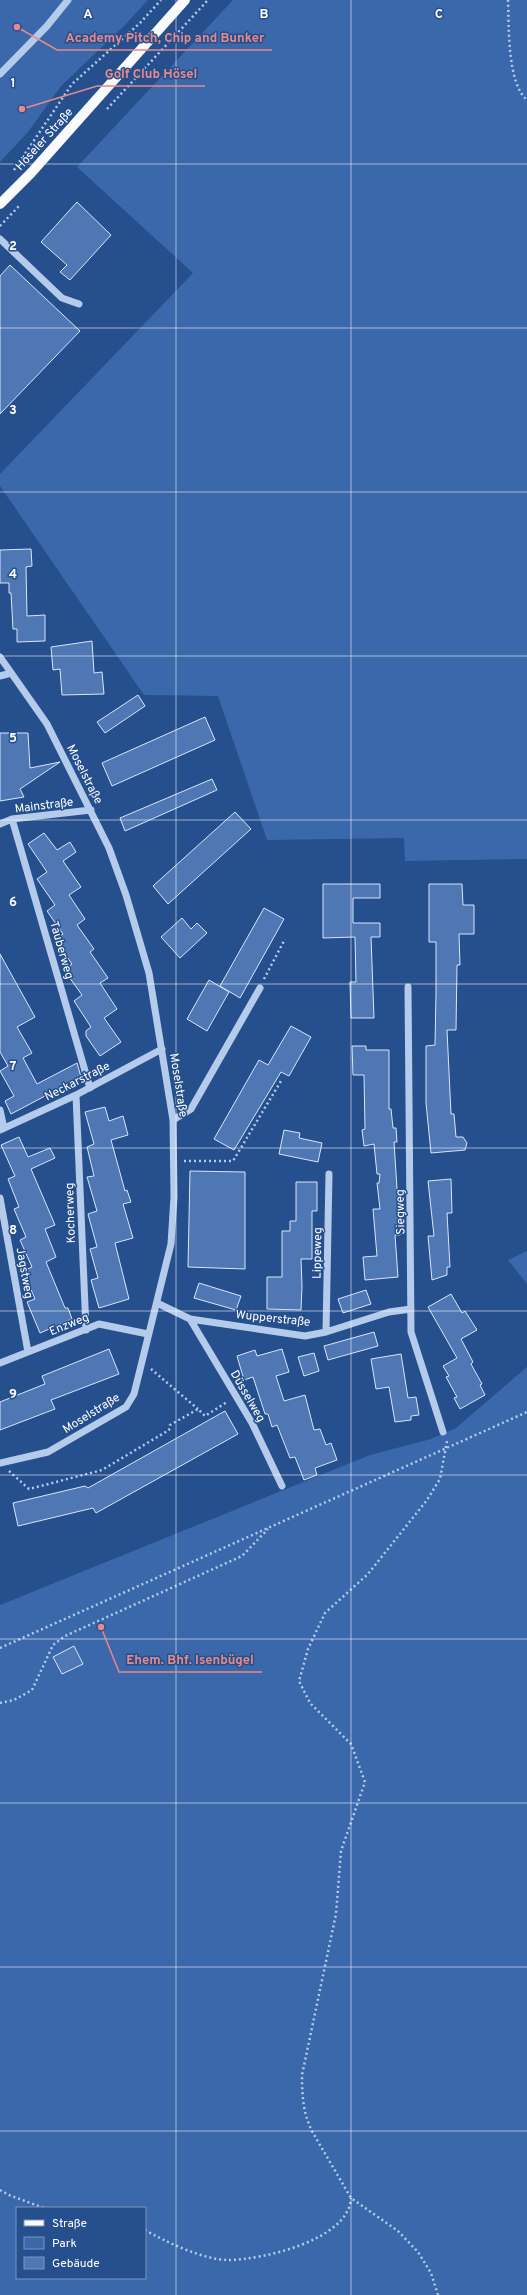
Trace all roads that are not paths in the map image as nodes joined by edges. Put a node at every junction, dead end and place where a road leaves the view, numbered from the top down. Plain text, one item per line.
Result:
1 (68, 0) edge
2 (185, 0) edge
3 (0, 74) edge
4 (0, 204) edge
5 (0, 239) edge
6 (78, 304) dead end
7 (0, 657) edge
8 (11, 673) junction
9 (0, 676) edge
10 (91, 810) junction
11 (12, 820) junction
12 (0, 824) edge
13 (408, 987) dead end
14 (260, 988) road end
15 (162, 1050) junction
16 (90, 1088) junction
17 (76, 1095) junction
18 (0, 1110) edge
19 (173, 1120) junction
20 (2, 1130) edge
21 (329, 1174) dead end
22 (0, 1198) edge
23 (157, 1303) junction
24 (411, 1309) junction
25 (190, 1319) junction
26 (86, 1330) junction
27 (326, 1332) junction
28 (148, 1334) junction
29 (28, 1352) junction
30 (0, 1363) edge
31 (443, 1432) dead end
32 (0, 1463) edge
33 (282, 1486) dead end

1 - 3 street
2 - 4 main road, Höseler Straße
5 - 6 street
7 - 8 street, Moselstraße
8 - 9 street
8 - 10 street, Moselstraße
10 - 11 street, Mainstraße
10 - 15 street, Moselstraße
11 - 12 street, Mainstraße
11 - 16 street, Tauberweg
13 - 24 street, Siegweg
14 - 19 street
15 - 16 street, Neckarstraße
15 - 19 street, Moselstraße
16 - 17 street, Neckarstraße
17 - 20 street, Neckarstraße
17 - 26 street, Kocherweg
18 - 20 street
19 - 23 street, Moselstraße
21 - 27 street, Lippeweg
22 - 29 street, Jagstweg
23 - 25 street, Wupperstraße
23 - 28 street, Moselstraße
24 - 27 street, Wupperstraße
24 - 31 street, Siegweg
25 - 27 street, Wupperstraße
25 - 33 street, Düsselweg
26 - 28 street, Enzweg
26 - 29 street, Enzweg
28 - 32 street, Moselstraße
29 - 30 street, Enzweg

